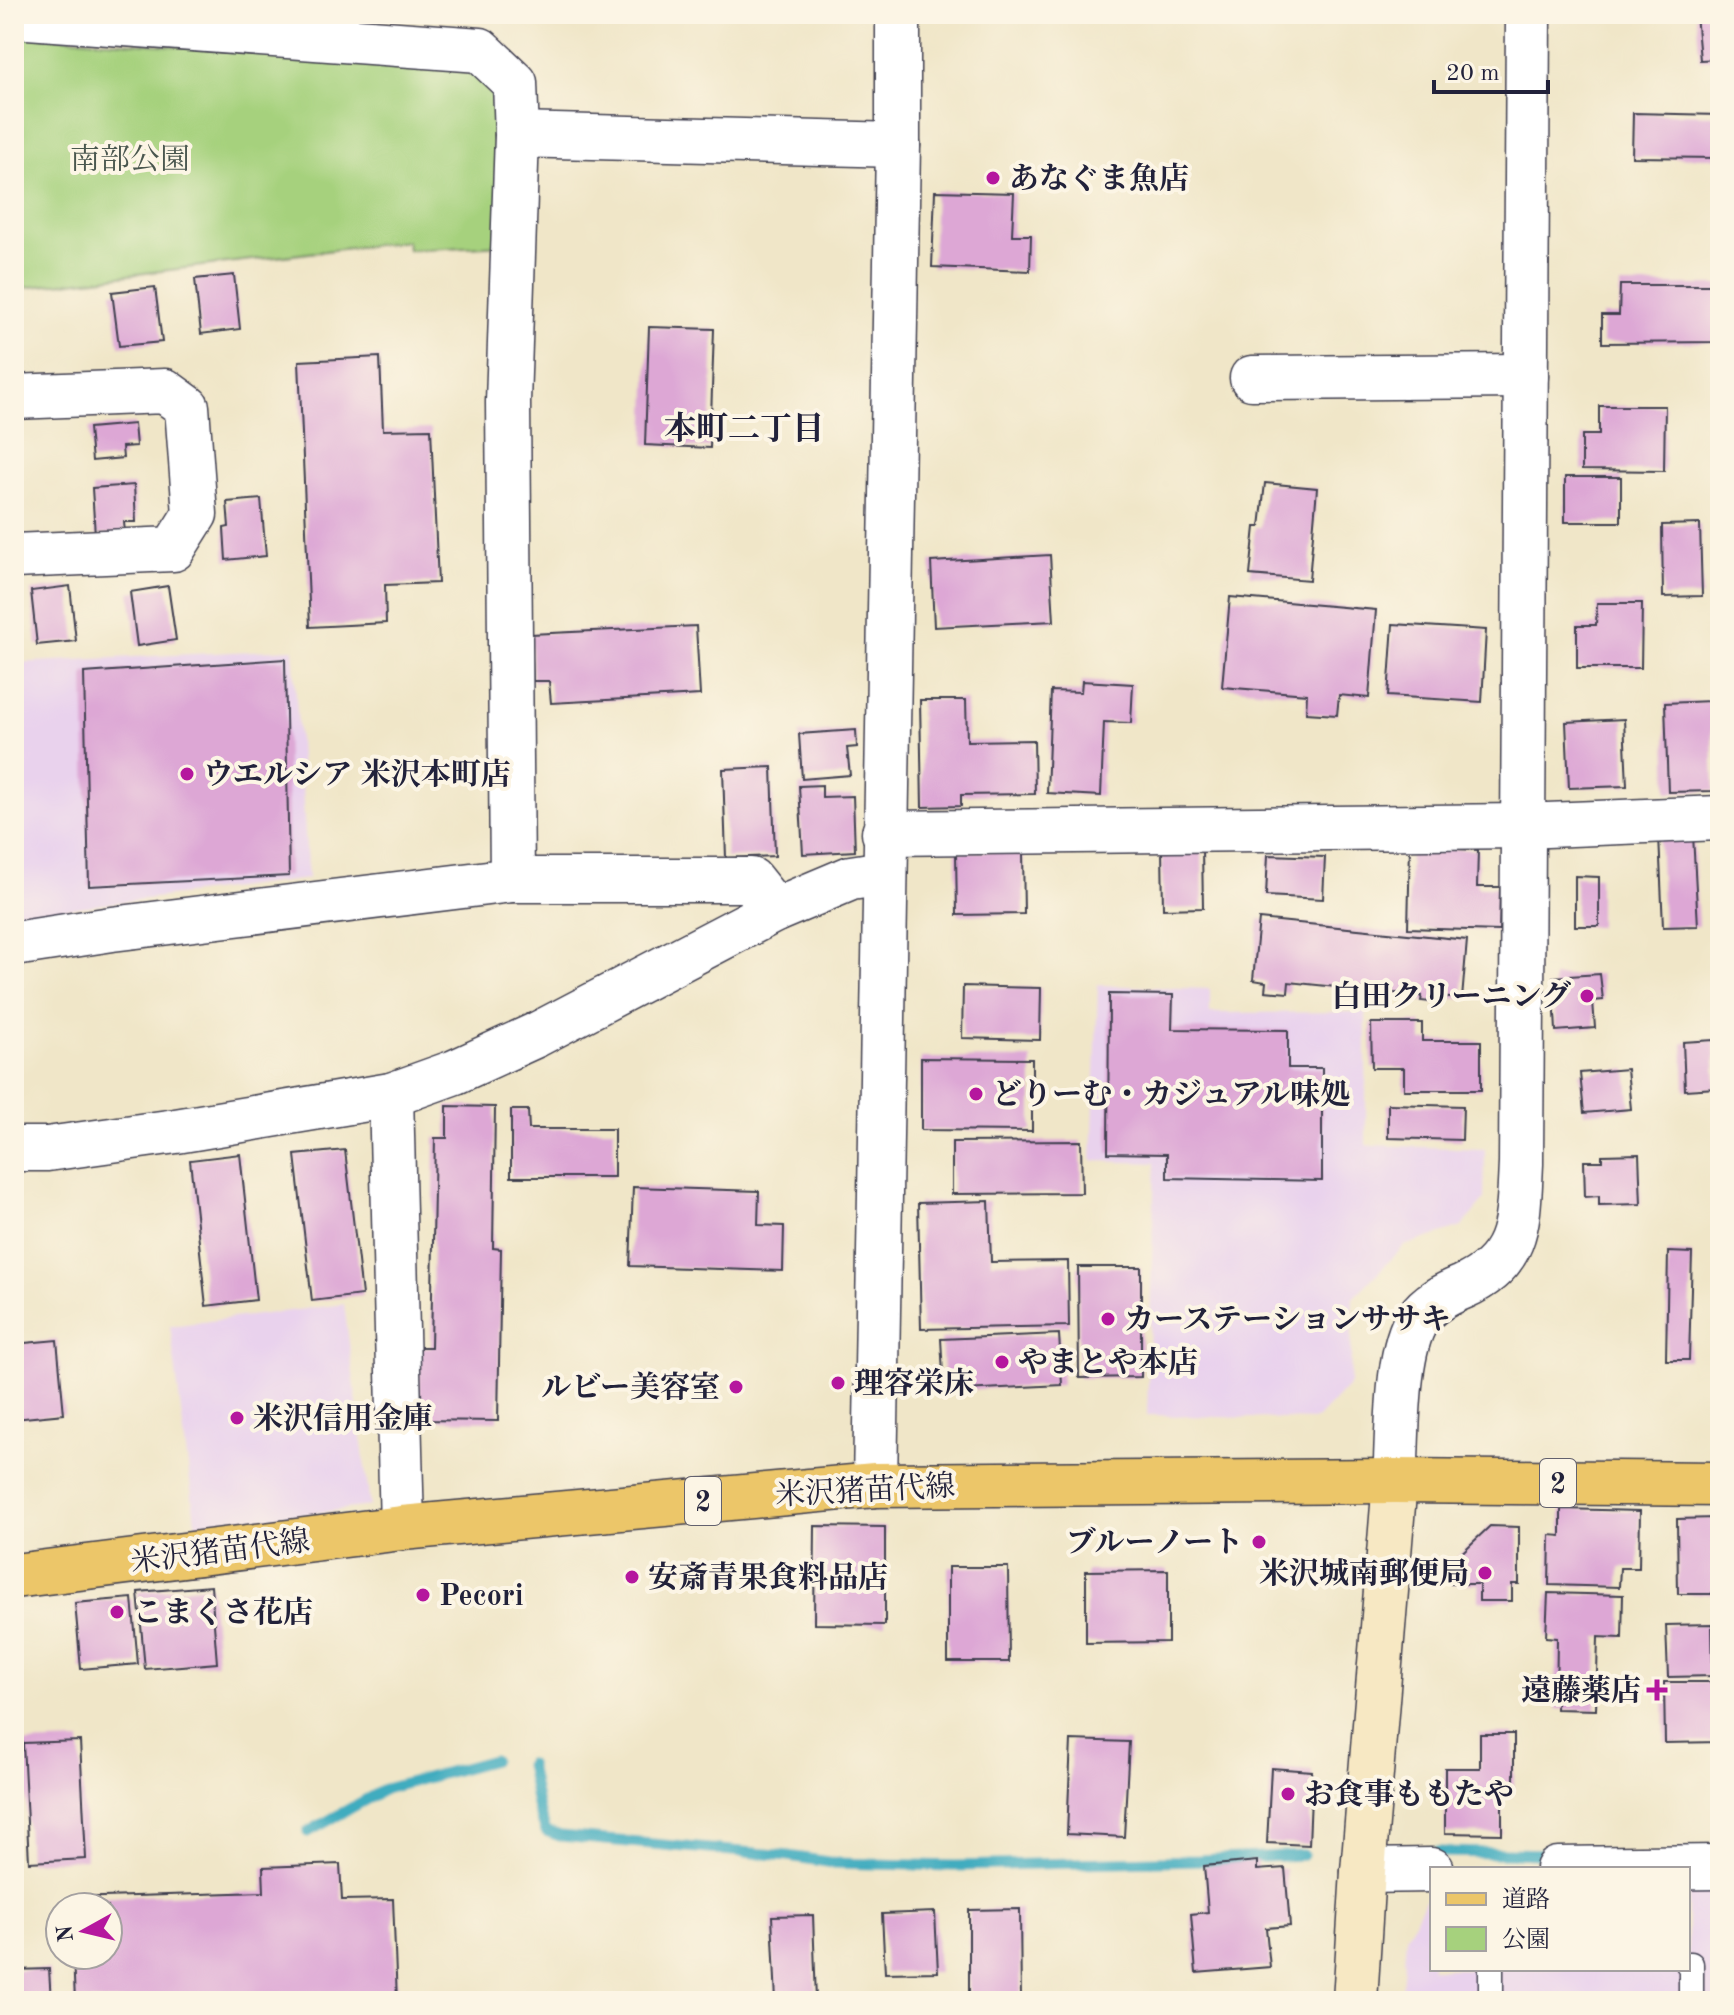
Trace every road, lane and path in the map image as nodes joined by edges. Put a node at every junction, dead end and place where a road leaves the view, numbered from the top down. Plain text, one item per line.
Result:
1 (898, 14) edge
2 (1528, 14) edge
3 (14, 16) edge
4 (517, 135) junction
5 (898, 145) junction
6 (1526, 376) junction
7 (1252, 378) dead end
8 (14, 397) edge
9 (14, 556) edge
10 (1720, 818) edge
11 (1522, 826) junction
12 (884, 853) junction
13 (512, 880) junction
14 (775, 910) junction
15 (14, 944) edge
16 (391, 1095) junction
17 (14, 1149) edge
18 (1395, 1481) junction
19 (1720, 1484) edge
20 (875, 1485) junction
21 (402, 1528) junction
22 (14, 1576) edge
23 (1690, 1867) edge
24 (1720, 1867) edge
25 (1430, 1870) edge
26 (1363, 1871) junction
27 (1690, 1964) edge
28 (1491, 1971) edge
29 (1355, 2001) edge
30 (1491, 2001) edge
31 (1691, 2001) edge

1 - 5 street
2 - 6 street
3 - 4 street
4 - 5 street
4 - 13 street
5 - 12 street
6 - 7 street
6 - 11 street
8 - 9 street
10 - 11 street
11 - 12 street
11 - 18 street
12 - 14 street
12 - 20 street
13 - 14 street
13 - 15 street
14 - 16 street
16 - 17 street
16 - 21 street
18 - 19 main road, 米沢猪苗代線 / 2
18 - 20 main road, 米沢猪苗代線 / 2
18 - 26 main road
20 - 21 main road, 米沢猪苗代線 / 2
21 - 22 main road, 米沢猪苗代線 / 2
23 - 24 street
25 - 26 street
26 - 29 main road
27 - 31 lane
28 - 30 lane

